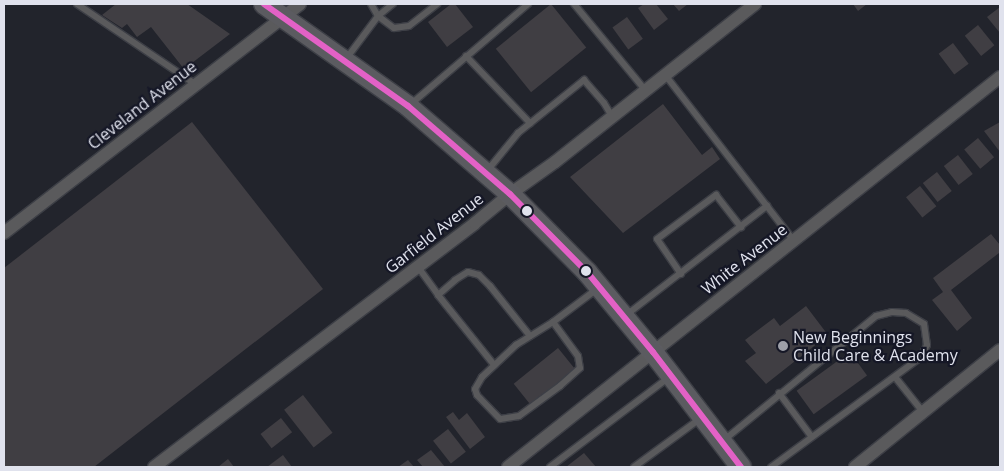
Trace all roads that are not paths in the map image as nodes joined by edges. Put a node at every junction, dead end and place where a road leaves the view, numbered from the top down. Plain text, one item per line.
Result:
1 (77, 4) edge
2 (264, 4) edge
3 (300, 4) edge
4 (371, 4) edge
5 (393, 4) edge
6 (437, 4) edge
7 (528, 4) edge
8 (574, 4) edge
9 (755, 4) edge
10 (282, 16) junction
11 (378, 16) junction
12 (466, 56) junction
13 (345, 60) junction
14 (666, 76) junction
15 (1000, 77) edge
16 (195, 84) junction
17 (646, 92) junction
18 (408, 106) junction
19 (613, 118) junction
20 (530, 123) junction
21 (486, 172) junction
22 (510, 194) junction
23 (767, 206) junction
24 (741, 227) junction
25 (4, 232) edge
26 (793, 240) junction
27 (418, 267) junction
28 (680, 274) junction
29 (600, 287) junction
30 (438, 295) junction
31 (624, 317) junction
32 (553, 322) junction
33 (530, 336) junction
34 (1000, 350) edge
35 (653, 352) junction
36 (494, 366) junction
37 (671, 375) junction
38 (895, 377) junction
39 (779, 393) junction
40 (923, 412) junction
41 (703, 417) junction
42 (811, 436) junction
43 (722, 442) junction
44 (154, 467) edge
45 (508, 467) edge
46 (550, 467) edge
47 (634, 467) edge
48 (741, 467) edge
49 (771, 467) edge
50 (855, 467) edge

1 - 16 lane
2 - 10 main road
3 - 10 street, Cleveland Avenue
4 - 11 lane
5 - 11 lane
6 - 11 lane
7 - 12 lane
8 - 17 lane
9 - 14 street, Garfield Avenue
10 - 13 main road
10 - 16 street, Cleveland Avenue
11 - 13 lane
12 - 18 lane
12 - 20 lane
13 - 18 main road
14 - 17 street, Garfield Avenue
14 - 23 lane
15 - 26 street, White Avenue
16 - 25 street, Cleveland Avenue
17 - 19 street, Garfield Avenue
18 - 21 main road
19 - 20 lane
19 - 22 street, Garfield Avenue
20 - 21 lane
21 - 22 main road
22 - 27 street, Garfield Avenue
22 - 29 main road
23 - 24 lane
23 - 26 lane
24 - 28 lane
24 - 28 lane
26 - 35 street, White Avenue
27 - 30 lane
27 - 44 street, Garfield Avenue
28 - 31 lane
29 - 31 main road
29 - 32 lane
30 - 33 lane
30 - 36 lane
31 - 35 main road
32 - 33 lane
32 - 36 lane
33 - 36 lane
34 - 40 street
35 - 37 main road
35 - 45 street, White Avenue
37 - 41 main road
37 - 46 lane
38 - 39 lane
38 - 40 lane
38 - 42 lane
39 - 42 lane
39 - 43 lane
40 - 50 street
41 - 43 main road
41 - 47 lane
42 - 49 lane
43 - 48 main road

